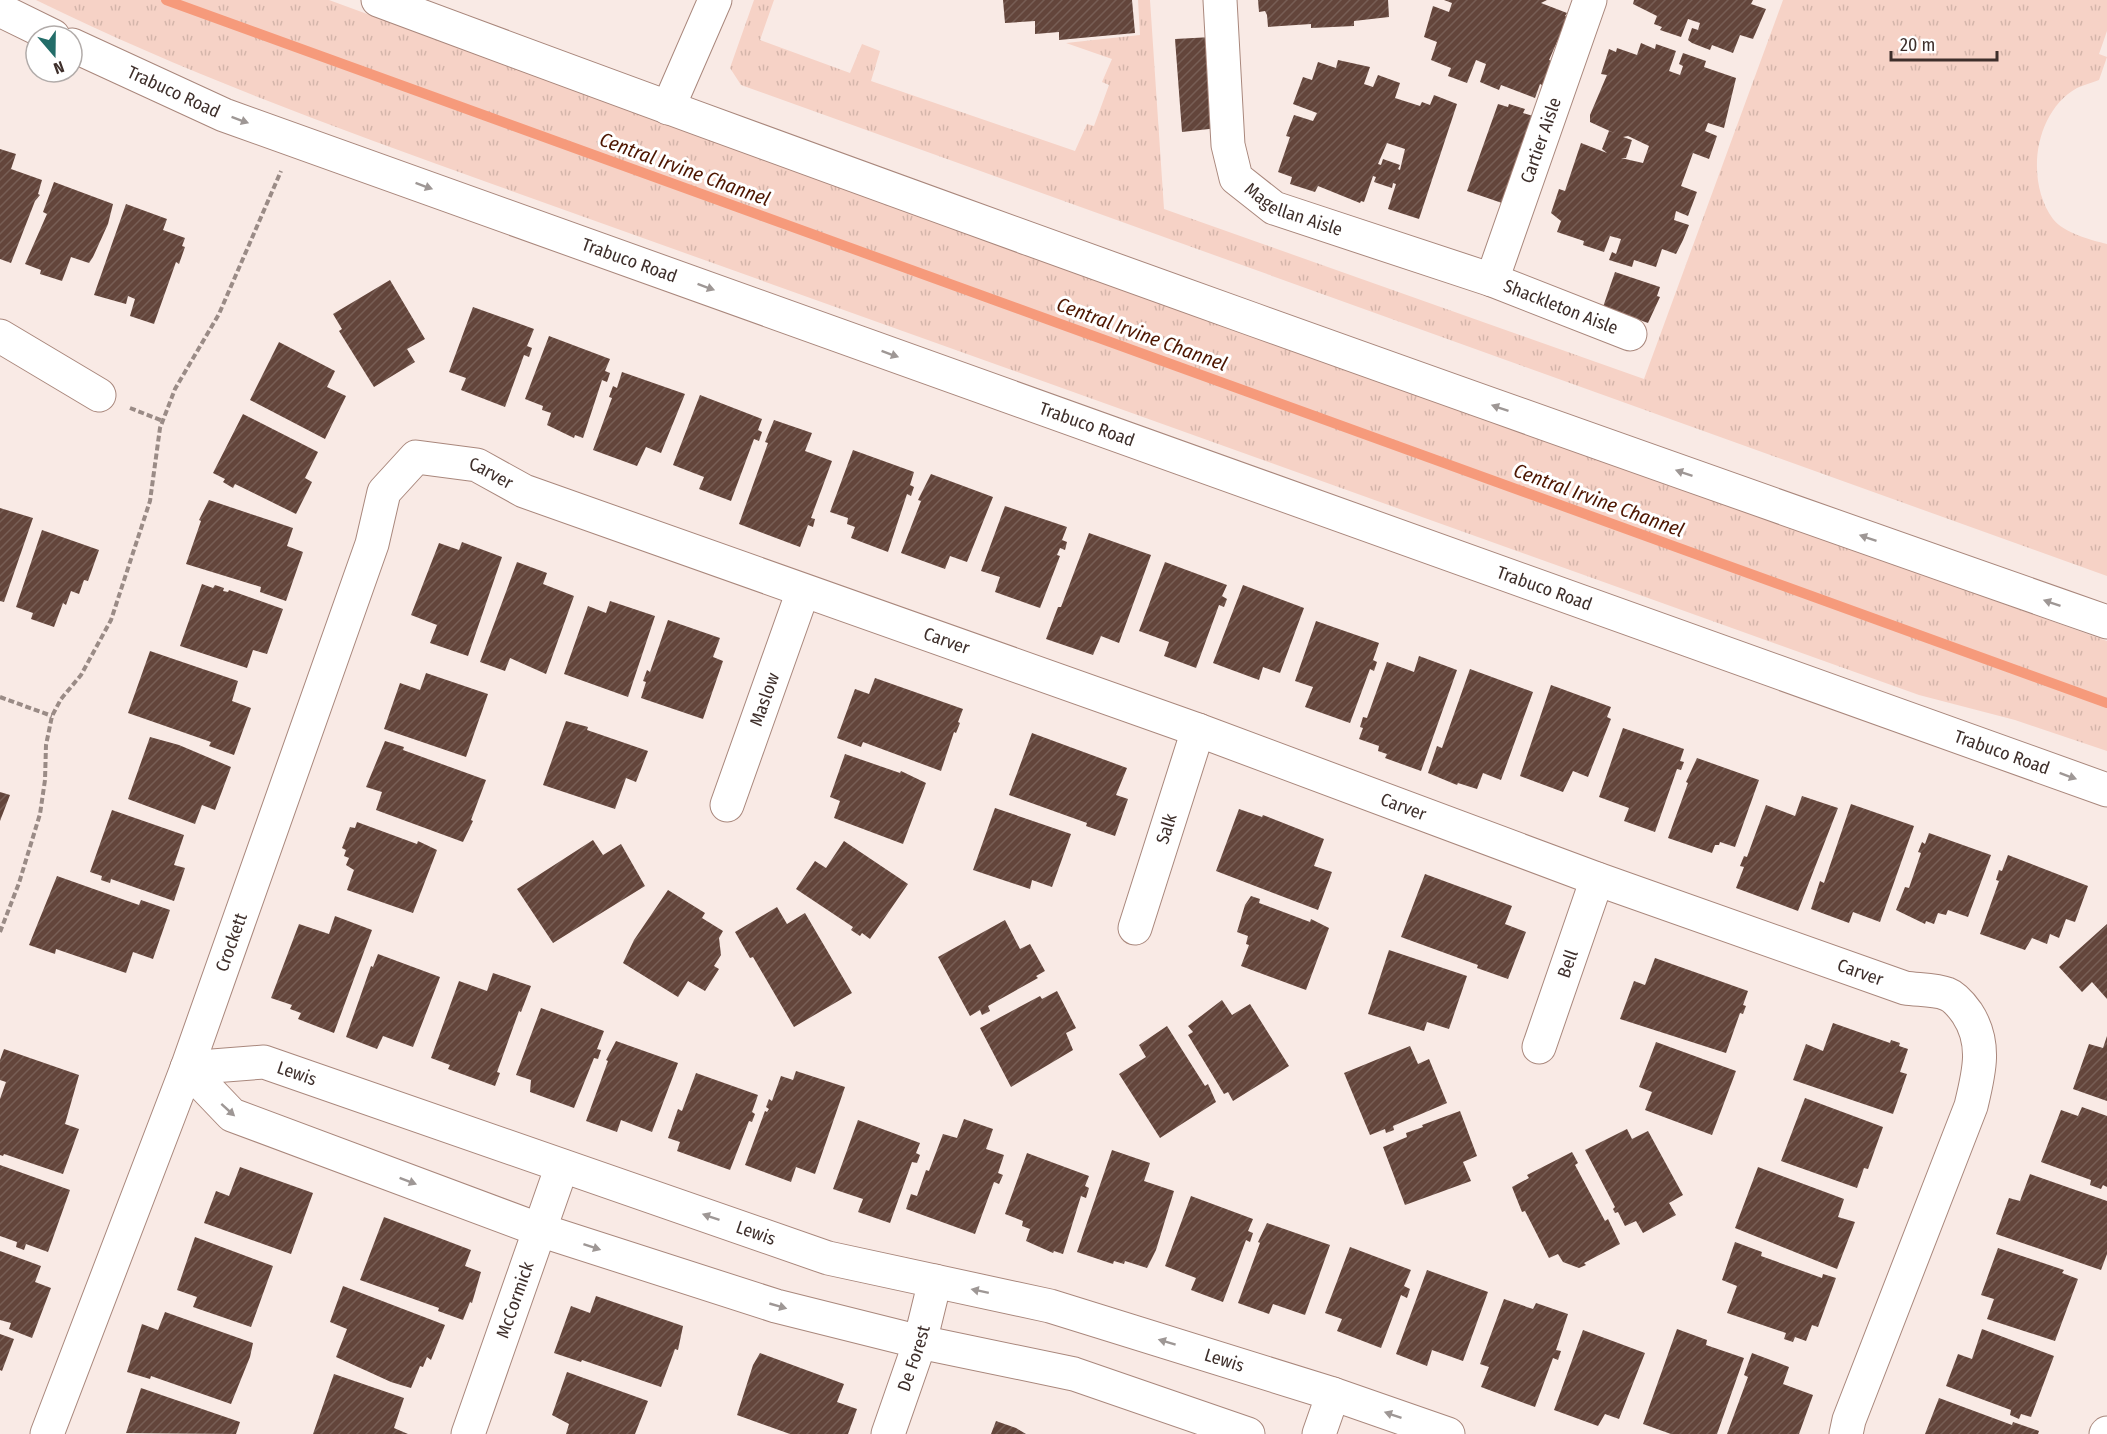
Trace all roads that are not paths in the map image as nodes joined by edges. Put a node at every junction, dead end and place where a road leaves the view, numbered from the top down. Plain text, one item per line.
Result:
1 (378, 0) edge
2 (715, 0) edge
3 (1220, 0) edge
4 (1590, 0) edge
5 (0, 10) edge
6 (29, 24) edge
7 (84, 51) edge
8 (668, 108) junction
9 (1492, 280) junction
10 (1630, 334) dead end
11 (0, 336) edge
12 (99, 395) dead end
13 (416, 457) joint
14 (803, 591) junction
15 (2107, 622) edge
16 (1198, 730) junction
17 (2107, 790) edge
18 (727, 805) dead end
19 (1597, 879) junction
20 (1135, 928) dead end
21 (1539, 1047) dead end
22 (187, 1068) junction
23 (562, 1166) junction
24 (540, 1230) junction
25 (935, 1281) junction
26 (920, 1342) junction
27 (1333, 1394) junction
28 (47, 1434) edge
29 (468, 1434) edge
30 (888, 1434) edge
31 (1248, 1434) edge
32 (1319, 1434) edge
33 (1448, 1434) edge
34 (1846, 1434) edge

1 - 8 street
2 - 8 street
3 - 9 street, Magellan Aisle
4 - 9 street, Cartier Aisle
5 - 6 street
7 -> 17 street, Trabuco Road
15 -> 8 street
9 - 10 street, Shackleton Aisle
11 - 12 street
13 - 14 street, Carver
13 - 22 street, Crockett
14 - 16 street, Carver
14 - 18 street, Maslow
16 - 19 street, Carver
16 - 20 street, Salk
19 - 21 street, Bell
19 - 34 street, Carver
22 - 23 street, Lewis
22 -> 24 street
22 - 28 street, Crockett
23 - 24 street, McCormick
25 -> 23 street, Lewis
24 -> 26 street
24 - 29 street, McCormick
25 - 26 street, De Forest
27 -> 25 street, Lewis
26 - 30 street, De Forest
26 - 31 street
27 - 32 street
33 -> 27 street, Lewis

